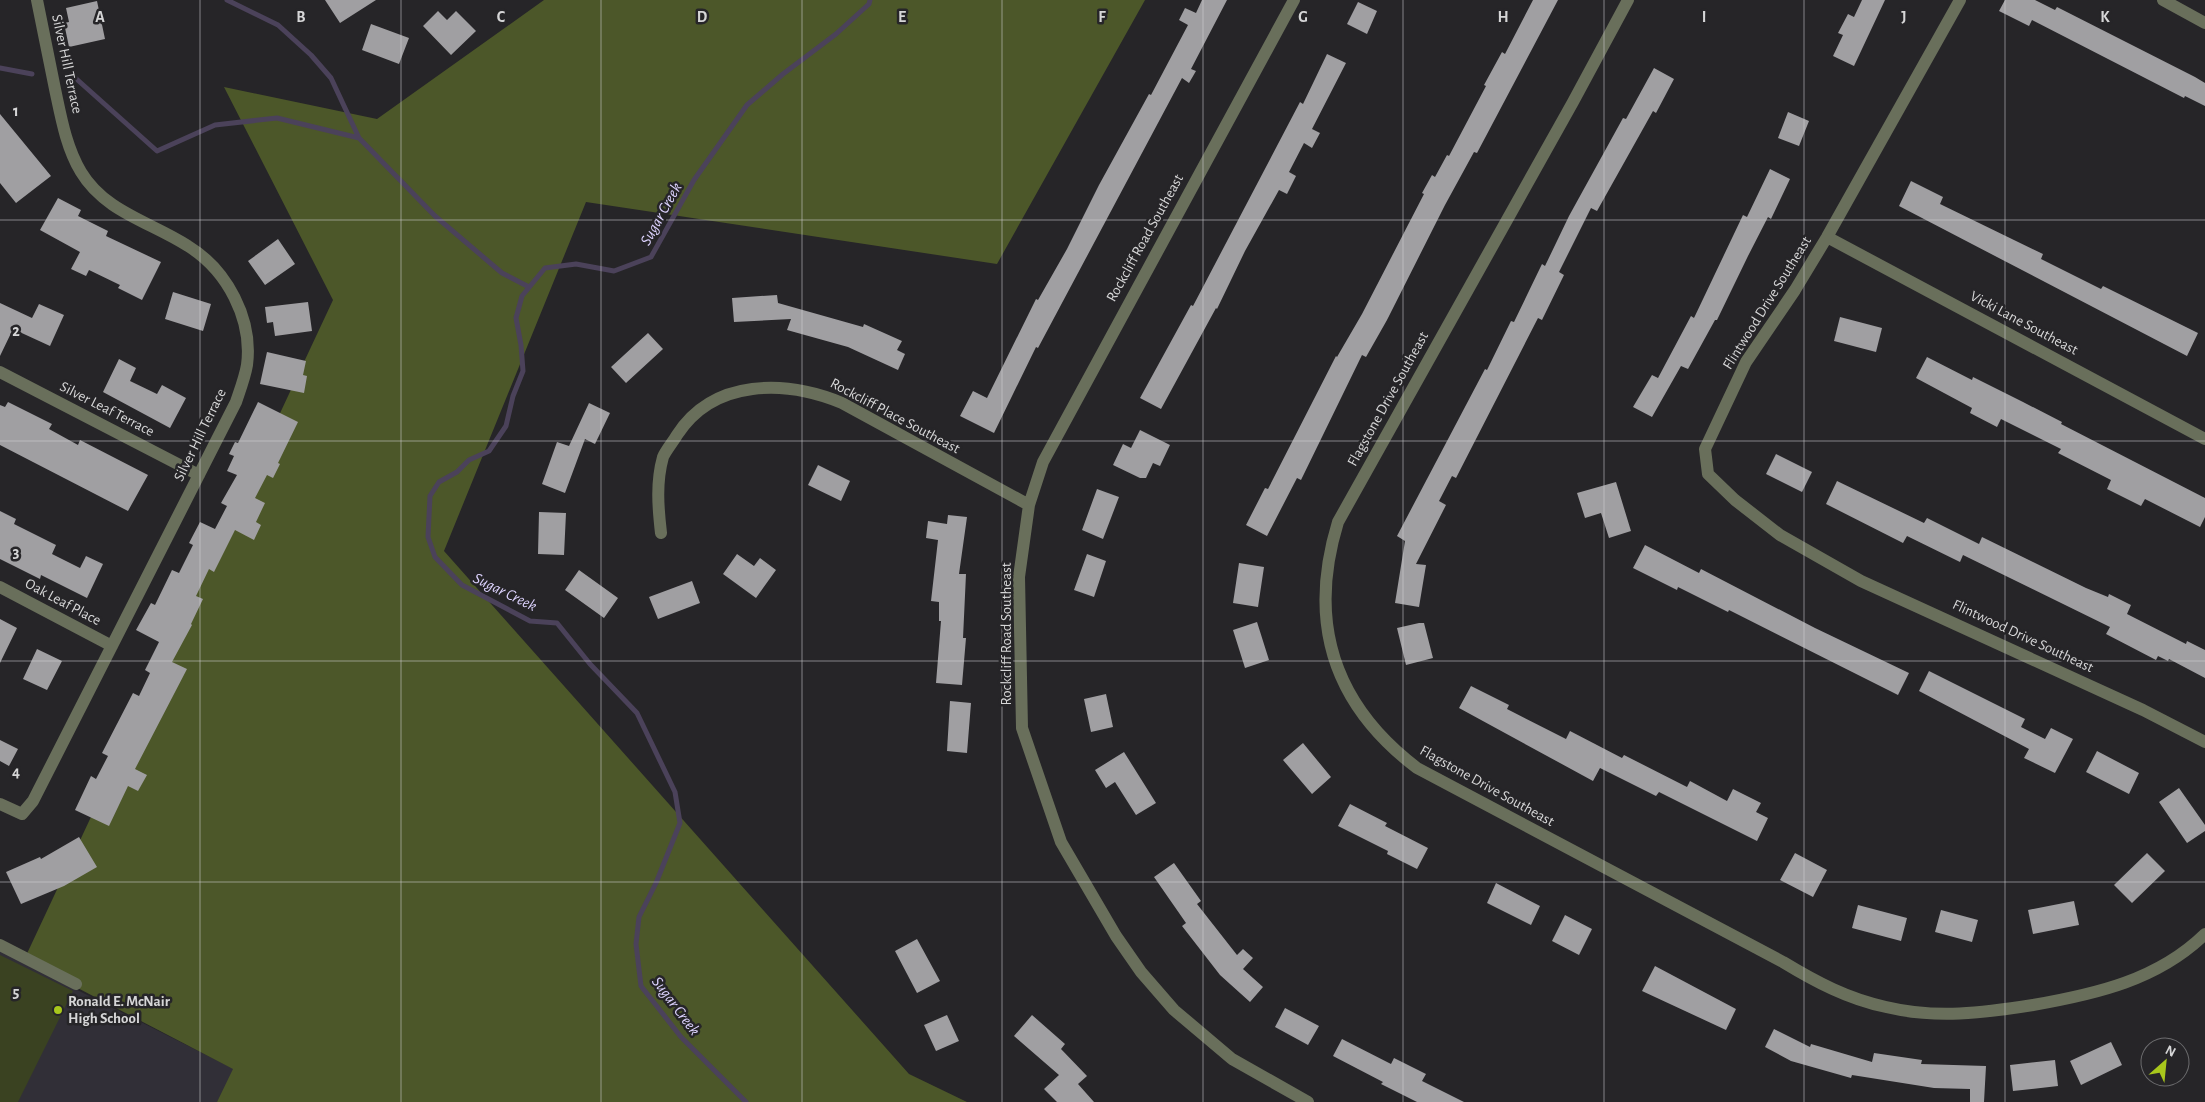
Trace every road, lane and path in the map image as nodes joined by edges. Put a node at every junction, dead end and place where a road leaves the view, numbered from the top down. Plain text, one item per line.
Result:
1 (37, 0) edge
2 (1294, 0) edge
3 (1628, 0) edge
4 (1960, 0) edge
5 (2162, 0) edge
6 (2205, 23) edge
7 (1827, 237) junction
8 (0, 372) edge
9 (2205, 439) edge
10 (199, 475) junction
11 (1029, 505) junction
12 (661, 533) dead end
13 (0, 587) edge
14 (112, 646) junction
15 (2205, 742) edge
16 (0, 804) edge
17 (2205, 934) edge
18 (0, 945) edge
19 (76, 984) dead end
20 (1308, 1102) edge

1 - 10 street, Silver Hill Terrace
2 - 11 street, Rockcliff Road Southeast
3 - 17 street, Flagstone Drive Southeast
4 - 7 street, Flintwood Drive Southeast
5 - 6 street
7 - 9 street, Vicki Lane Southeast
7 - 15 street, Flintwood Drive Southeast
8 - 10 street, Silver Leaf Terrace
10 - 14 street, Silver Hill Terrace
11 - 12 street, Rockcliff Place Southeast
11 - 20 street, Rockcliff Road Southeast
13 - 14 street, Oak Leaf Place
14 - 16 street, Silver Hill Terrace
18 - 19 street

